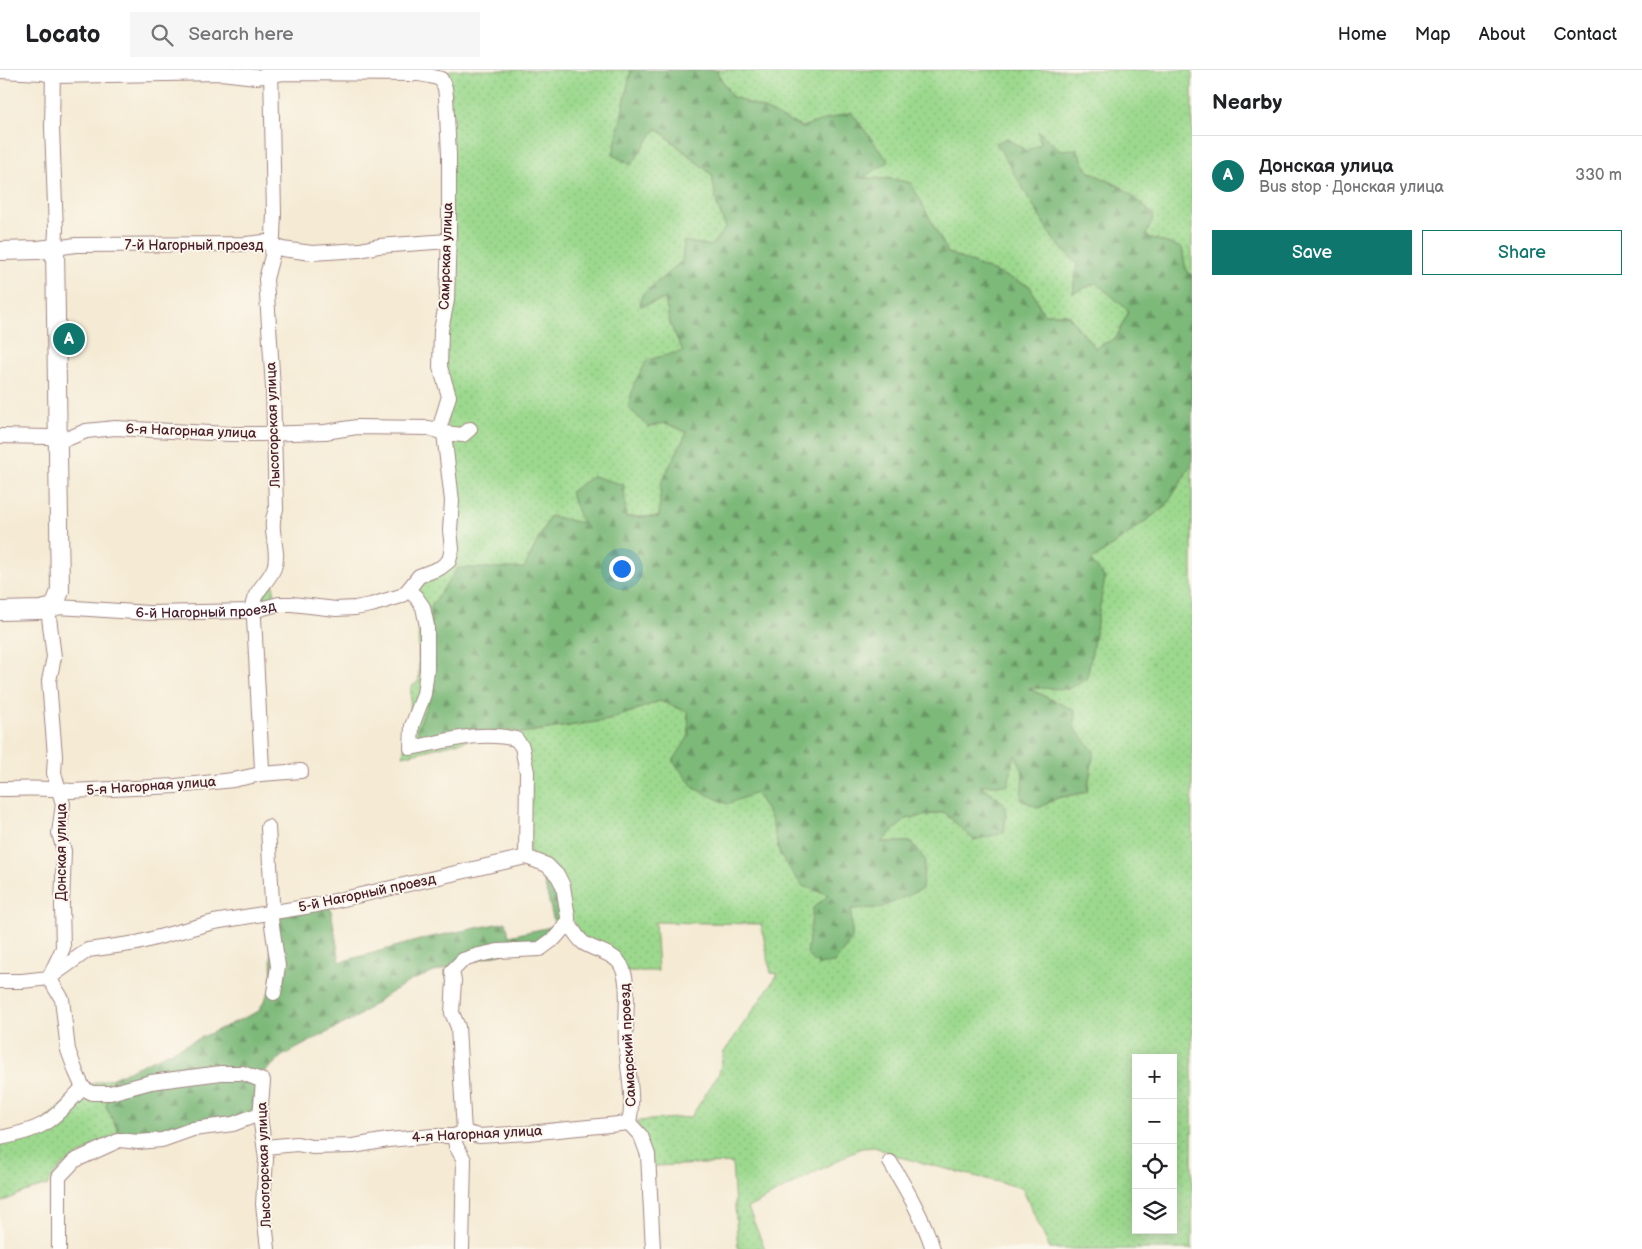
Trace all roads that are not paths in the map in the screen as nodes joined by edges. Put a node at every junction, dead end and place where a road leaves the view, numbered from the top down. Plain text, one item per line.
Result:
1 (0, 71) edge
2 (54, 73) edge
3 (271, 73) edge
4 (448, 241) junction
5 (273, 246) junction
6 (55, 248) junction
7 (0, 251) edge
8 (470, 429) dead end
9 (441, 432) junction
10 (274, 434) junction
11 (0, 436) edge
12 (58, 440) junction
13 (408, 590) junction
14 (51, 608) junction
15 (0, 611) edge
16 (252, 611) junction
17 (301, 771) dead end
18 (261, 774) junction
19 (0, 789) edge
20 (59, 789) junction
21 (268, 827) dead end
22 (526, 857) junction
23 (270, 912) junction
24 (568, 923) junction
25 (48, 978) junction
26 (0, 981) edge
27 (274, 993) dead end
28 (84, 1088) junction
29 (260, 1116) junction
30 (629, 1123) junction
31 (459, 1134) junction
32 (0, 1138) edge
33 (265, 1147) junction
34 (890, 1162) dead end
35 (59, 1249) edge
36 (268, 1249) edge
37 (462, 1249) edge
38 (653, 1249) edge
39 (933, 1249) edge

1 - 2 street
2 - 3 street
2 - 6 street, Донская улица
3 - 4 street, Самрская улица
3 - 5 street, Лысогорская улица
4 - 5 street, 7-й Нагорный проезд
4 - 9 street, Самрская улица
5 - 6 street, 7-й Нагорный проезд
5 - 10 street, Лысогорская улица
6 - 7 street, 7-й Нагорный проезд
6 - 12 street, Донская улица
8 - 9 street, 6-я Нагорная улица
9 - 10 street, 6-я Нагорная улица
9 - 13 street, Самрская улица
10 - 12 street, 6-я Нагорная улица
10 - 16 street, Лысогорская улица
11 - 12 street, 6-я Нагорная улица
12 - 14 street, Донская улица
13 - 16 street, 6-й Нагорный проезд
13 - 22 street
14 - 15 street, 6-й Нагорный проезд
14 - 16 street, 6-й Нагорный проезд
14 - 20 street, Донская улица
16 - 18 street, Лысогорская улица
17 - 18 street, 5-я Нагорная улица
18 - 20 street, 5-я Нагорная улица
19 - 20 street, 5-я Нагорная улица
20 - 25 street, Донская улица
21 - 23 street
22 - 23 street, 5-й Нагорный проезд
22 - 24 street
23 - 25 street, 5-й Нагорный проезд
23 - 27 street
24 - 30 street, Самарский проезд
24 - 31 street
25 - 26 street, 5-й Нагорный проезд
25 - 28 street
28 - 29 street, Лысогорская улица
28 - 32 street
29 - 33 street, Лысогорская улица
29 - 35 street
30 - 31 street, 4-я Нагорная улица
30 - 38 street, Самарский проезд
31 - 33 street, 4-я Нагорная улица
31 - 37 street
33 - 36 street, Лысогорская улица
34 - 39 street

